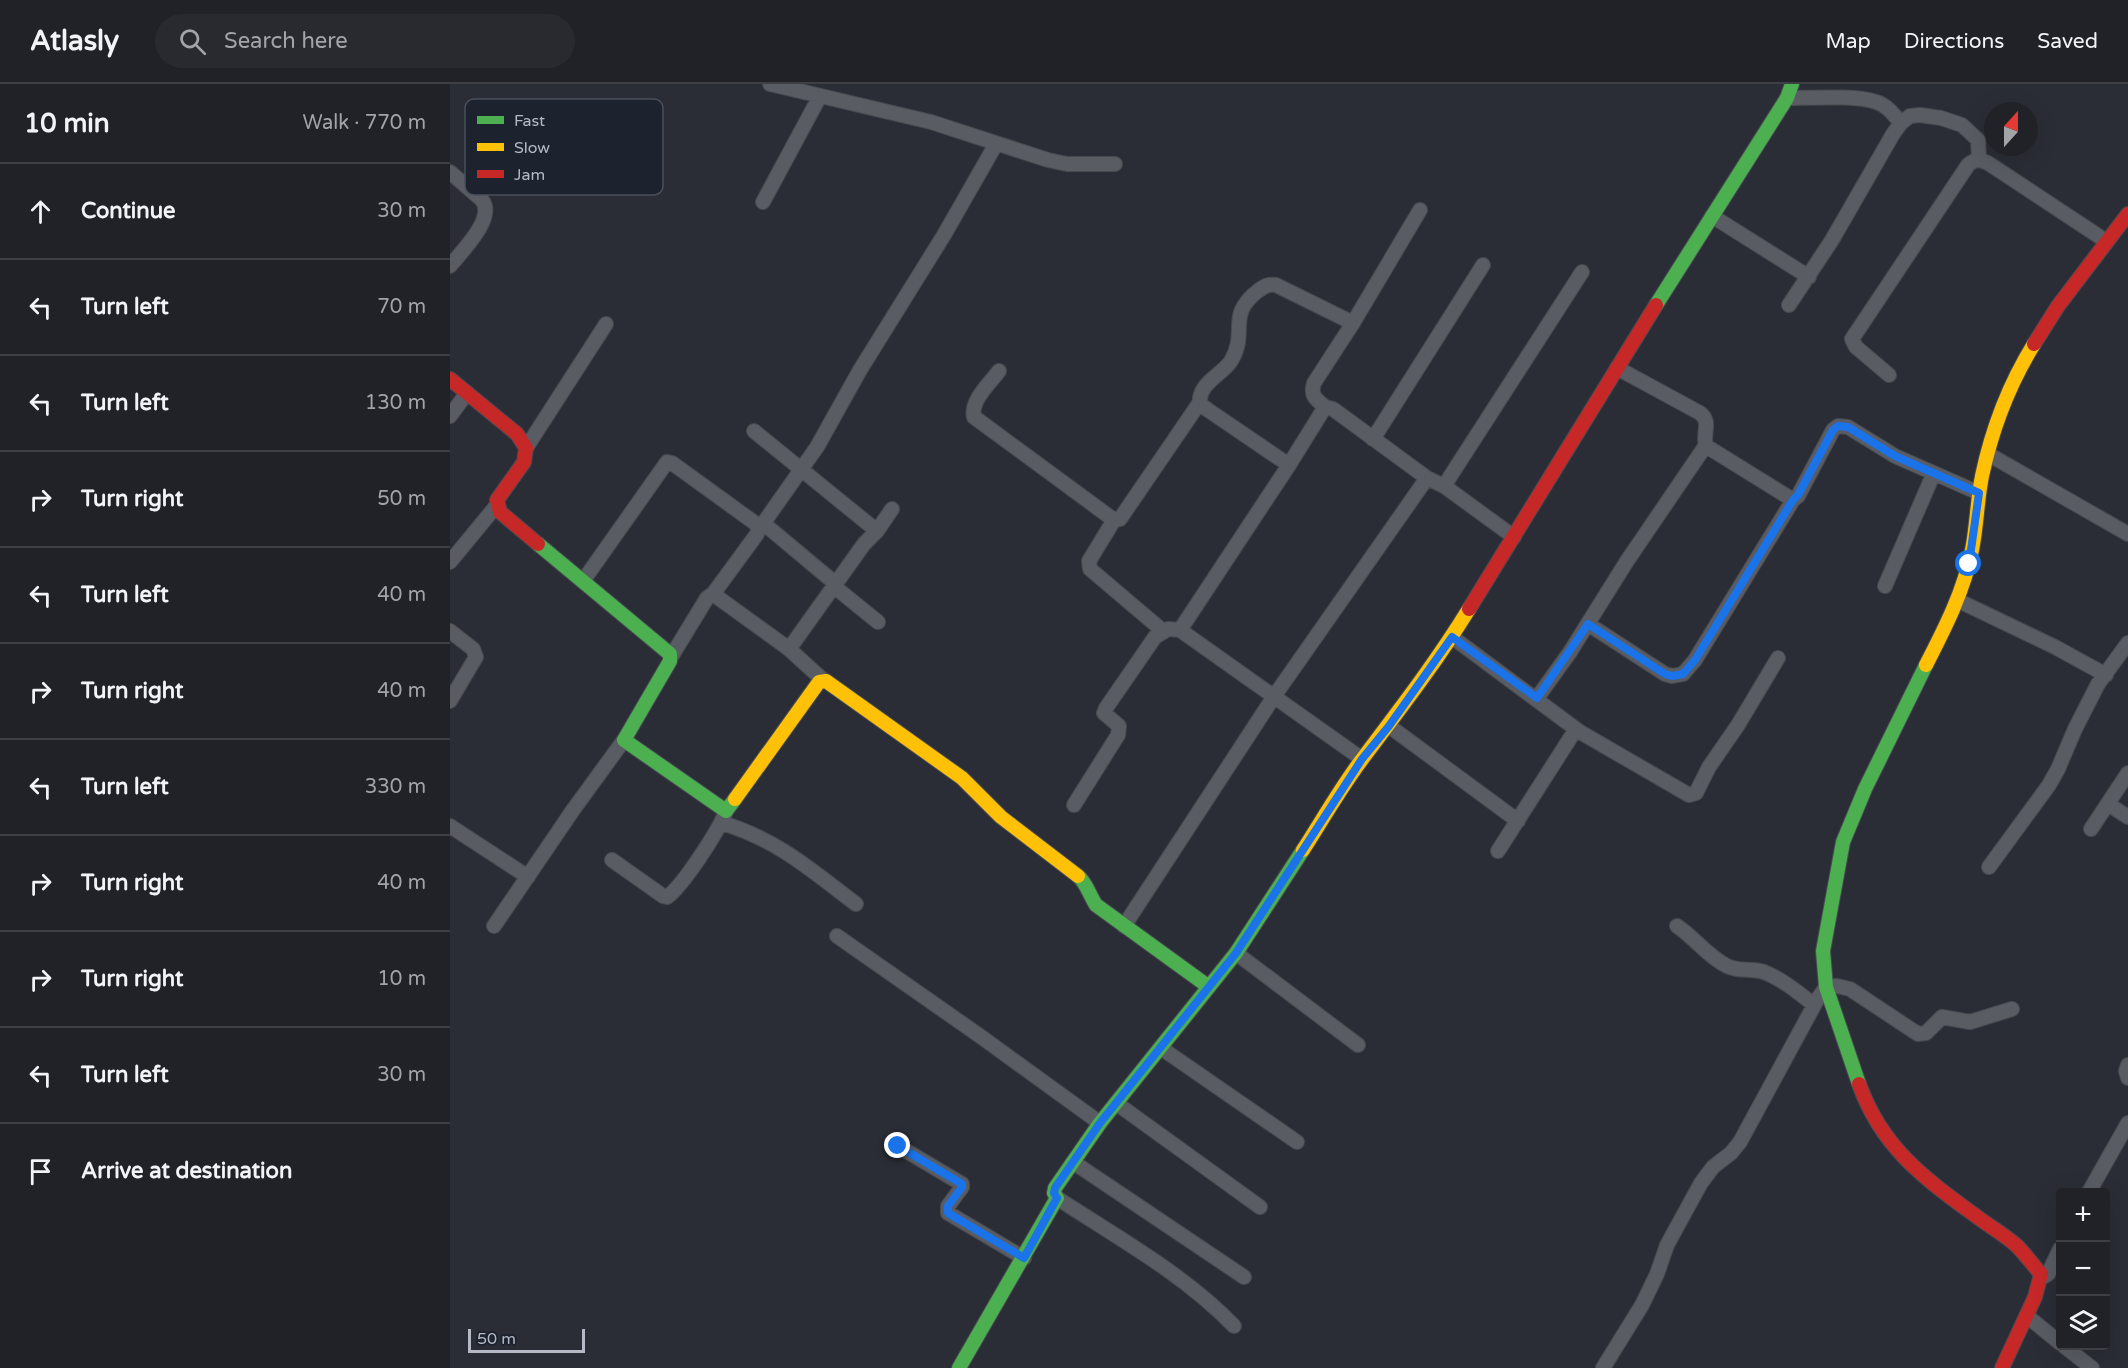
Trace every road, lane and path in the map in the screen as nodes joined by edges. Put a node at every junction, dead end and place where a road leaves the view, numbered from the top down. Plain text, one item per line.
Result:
1 (770, 84) edge
2 (1792, 84) edge
3 (820, 96) junction
4 (1787, 98) junction
5 (1901, 123) junction
6 (996, 144) junction
7 (1979, 160) junction
8 (1115, 164) dead end
9 (450, 172) edge
10 (465, 185) edge
11 (476, 195) edge
12 (763, 202) dead end
13 (1420, 210) dead end
14 (2128, 214) edge
15 (1712, 216) junction
16 (2106, 241) junction
17 (450, 266) edge
18 (1483, 266) dead end
19 (1582, 272) dead end
20 (1809, 277) junction
21 (1789, 305) dead end
22 (1353, 323) junction
23 (606, 324) dead end
24 (1617, 368) junction
25 (999, 371) dead end
26 (1889, 375) dead end
27 (450, 379) edge
28 (467, 393) junction
29 (1200, 402) junction
30 (1325, 407) junction
31 (450, 416) edge
32 (754, 431) dead end
33 (1373, 439) junction
34 (1706, 445) junction
35 (526, 448) junction
36 (1988, 454) junction
37 (1289, 465) junction
38 (801, 470) junction
39 (1934, 475) junction
40 (1427, 478) junction
41 (1444, 486) junction
42 (1979, 493) junction
43 (1793, 500) junction
44 (496, 505) junction
45 (892, 509) dead end
46 (1114, 520) junction
47 (761, 526) junction
48 (877, 531) junction
49 (2128, 534) edge
50 (1514, 537) junction
51 (450, 562) edge
52 (583, 581) junction
53 (836, 584) junction
54 (1885, 586) dead end
55 (713, 594) junction
56 (1957, 600) junction
57 (878, 622) dead end
58 (1588, 624) junction
59 (1180, 630) junction
60 (1163, 631) junction
61 (450, 632) edge
62 (1452, 637) junction
63 (2128, 643) edge
64 (789, 649) junction
65 (671, 657) junction
66 (1778, 658) dead end
67 (2106, 675) junction
68 (823, 680) junction
69 (1275, 695) junction
70 (1537, 698) junction
71 (450, 701) edge
72 (1389, 726) junction
73 (1576, 729) junction
74 (624, 740) junction
75 (1362, 759) junction
76 (2128, 773) edge
77 (2108, 804) junction
78 (1074, 805) dead end
79 (724, 817) junction
80 (2128, 817) edge
81 (1518, 821) junction
82 (450, 826) edge
83 (2091, 829) dead end
84 (1498, 851) dead end
85 (612, 860) dead end
86 (1989, 867) dead end
87 (528, 878) junction
88 (856, 904) dead end
89 (494, 926) dead end
90 (1124, 926) junction
91 (1677, 926) dead end
92 (837, 936) dead end
93 (1236, 953) junction
94 (1209, 987) junction
95 (1826, 987) junction
96 (1814, 1005) junction
97 (2012, 1009) dead end
98 (1358, 1045) dead end
99 (1161, 1048) junction
100 (2128, 1065) edge
101 (2128, 1078) edge
102 (1116, 1103) junction
103 (1100, 1123) junction
104 (2128, 1123) edge
105 (1297, 1142) dead end
106 (898, 1146) dead end
107 (1073, 1162) junction
108 (2091, 1188) edge
109 (1057, 1198) junction
110 (1260, 1207) dead end
111 (1024, 1258) junction
112 (2056, 1259) edge
113 (1244, 1277) dead end
114 (2042, 1278) junction
115 (2027, 1316) junction
116 (1234, 1326) dead end
117 (2056, 1338) edge
118 (2069, 1350) edge
119 (1608, 1366) edge
120 (959, 1368) edge
121 (2002, 1368) edge
122 (2092, 1368) edge

1 - 3 street
2 - 4 street
3 - 6 street
3 - 12 street
4 - 5 street
4 - 15 street
5 - 7 street
5 - 20 street
6 - 8 street
6 - 38 street
7 - 16 street
7 - 26 street
9 - 10 street
11 - 17 street
13 - 22 street
14 - 16 street
15 - 20 street
15 - 24 street
16 - 36 street
18 - 33 street
19 - 41 street
20 - 21 street
22 - 29 street
22 - 30 street
23 - 35 street
24 - 34 street
24 - 50 street
25 - 46 street
27 - 28 street
28 - 31 street
28 - 35 street
29 - 37 street
29 - 46 street
30 - 33 street
30 - 37 street
32 - 38 street
33 - 40 street
34 - 43 street
34 - 58 street
35 - 44 street
36 - 42 street
36 - 49 street
37 - 59 street
38 - 47 street
38 - 48 street
39 - 42 street
39 - 43 street
39 - 54 street
40 - 41 street
40 - 69 street
41 - 50 street
42 - 56 street
43 - 58 street
44 - 51 street
44 - 52 street
45 - 48 street
46 - 60 street
47 - 52 street
47 - 53 street
47 - 55 street
48 - 53 street
50 - 62 street
52 - 65 street
53 - 57 street
53 - 64 street
55 - 64 street
55 - 65 street
56 - 67 street
56 - 95 street
58 - 70 street
59 - 60 street
59 - 69 street
60 - 78 street
61 - 71 street
62 - 70 street
62 - 72 street
63 - 67 street
64 - 68 street
65 - 74 street
66 - 73 street
67 - 86 street
68 - 79 street
68 - 90 street
69 - 75 street
69 - 90 street
70 - 73 street
72 - 75 street
72 - 81 street
73 - 81 street
74 - 79 street
74 - 87 street
75 - 93 street
76 - 77 street
77 - 80 street
77 - 83 street
79 - 85 street
79 - 88 street
81 - 84 street
82 - 87 street
87 - 89 street
90 - 94 street
91 - 96 street
92 - 103 street
93 - 94 street
93 - 98 street
94 - 99 street
95 - 96 street
95 - 97 street
95 - 114 street
96 - 119 street
99 - 102 street
99 - 105 street
100 - 101 street
102 - 103 street
102 - 110 street
103 - 107 street
104 - 108 street
106 - 111 street
107 - 109 street
107 - 113 street
109 - 111 street
109 - 116 street
111 - 120 street
112 - 114 street
114 - 115 street
115 - 117 street
115 - 121 street
118 - 122 street

